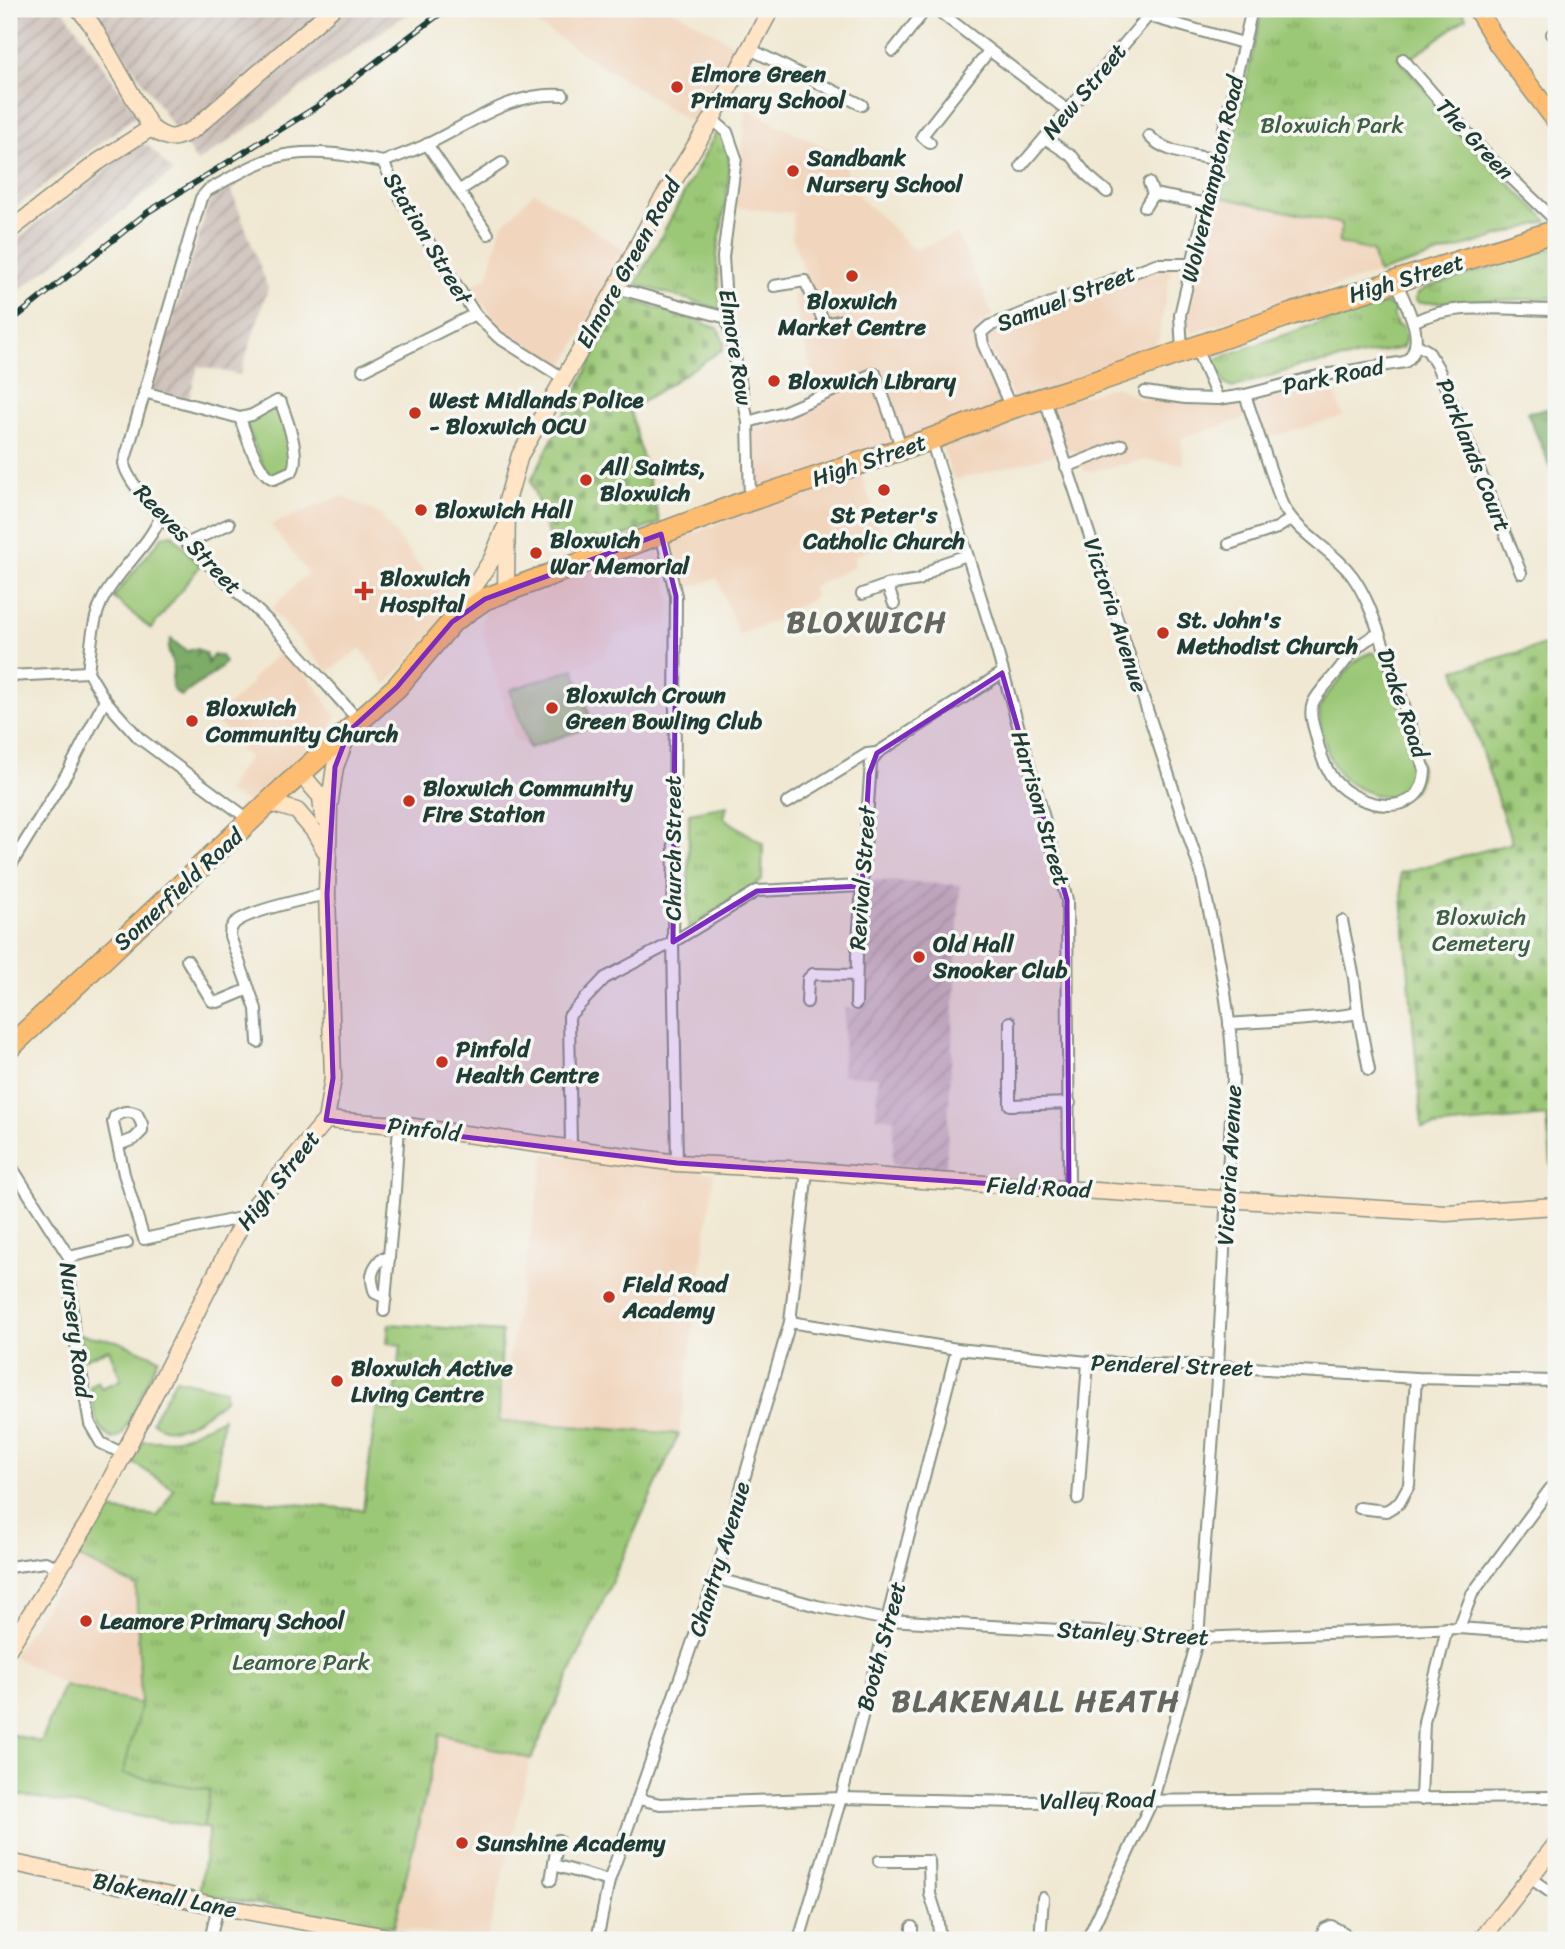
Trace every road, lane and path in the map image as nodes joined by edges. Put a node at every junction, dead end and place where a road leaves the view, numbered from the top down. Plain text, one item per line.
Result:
1 (79, 9) edge
2 (771, 9) edge
3 (926, 9) edge
4 (936, 9) edge
5 (1138, 9) edge
6 (1252, 9) edge
7 (1477, 9) edge
8 (322, 12) edge
9 (1148, 16) junction
10 (1243, 43) junction
11 (748, 48) junction
12 (893, 51) dead end
13 (989, 51) junction
14 (1403, 60) dead end
15 (563, 95) dead end
16 (857, 99) dead end
17 (1067, 110) junction
18 (712, 119) junction
19 (1556, 121) edge
20 (158, 133) junction
21 (1149, 135) dead end
22 (1045, 138) junction
23 (930, 143) dead end
24 (426, 145) junction
25 (1218, 160) junction
26 (383, 162) junction
27 (502, 163) dead end
28 (1021, 166) dead end
29 (460, 190) junction
30 (1107, 192) dead end
31 (201, 198) joint
32 (1207, 205) junction
33 (1145, 207) dead end
34 (1556, 224) edge
35 (9, 231) edge
36 (1556, 231) edge
37 (488, 234) dead end
38 (1192, 264) junction
39 (1396, 281) junction
40 (774, 286) dead end
41 (616, 288) junction
42 (1556, 310) edge
43 (475, 314) junction
44 (727, 318) junction
45 (842, 320) dead end
46 (1413, 322) junction
47 (1416, 344) junction
48 (1189, 349) junction
49 (860, 367) dead end
50 (363, 370) dead end
51 (563, 378) junction
52 (865, 378) junction
53 (144, 392) junction
54 (1145, 392) dead end
55 (1245, 395) junction
56 (1044, 397) junction
57 (1218, 399) junction
58 (1011, 408) junction
59 (240, 418) junction
60 (748, 422) junction
61 (931, 444) junction
62 (1122, 445) dead end
63 (902, 449) junction
64 (1066, 467) junction
65 (750, 500) junction
66 (160, 516) junction
67 (1291, 519) junction
68 (229, 524) dead end
69 (506, 524) junction
70 (661, 534) junction
71 (188, 543) junction
72 (1229, 544) dead end
73 (967, 555) junction
74 (1521, 573) dead end
75 (887, 584) junction
76 (506, 590) junction
77 (862, 594) dead end
78 (894, 604) dead end
79 (452, 622) junction
80 (1379, 634) junction
81 (88, 672) junction
82 (1002, 673) junction
83 (9, 676) edge
84 (105, 700) junction
85 (354, 727) junction
86 (877, 753) junction
87 (301, 774) junction
88 (270, 803) junction
89 (788, 803) dead end
90 (251, 821) junction
91 (327, 854) junction
92 (9, 868) edge
93 (862, 886) junction
94 (327, 894) junction
95 (1342, 921) dead end
96 (673, 942) junction
97 (187, 960) dead end
98 (856, 975) junction
99 (249, 989) junction
100 (807, 1002) dead end
101 (856, 1004) dead end
102 (1357, 1013) junction
103 (1010, 1022) dead end
104 (1229, 1024) junction
105 (258, 1042) dead end
106 (9, 1048) edge
107 (1369, 1070) dead end
108 (1070, 1103) junction
109 (326, 1119) junction
110 (399, 1125) junction
111 (522, 1142) joint
112 (118, 1145) dead end
113 (571, 1148) junction
114 (9, 1163) edge
115 (677, 1163) junction
116 (807, 1170) junction
117 (1069, 1189) junction
118 (1227, 1198) junction
119 (1556, 1206) edge
120 (245, 1217) junction
121 (127, 1243) dead end
122 (69, 1257) junction
123 (389, 1259) junction
124 (386, 1298) junction
125 (384, 1311) dead end
126 (790, 1322) junction
127 (957, 1349) junction
128 (1088, 1362) junction
129 (1219, 1366) junction
130 (1416, 1378) junction
131 (1556, 1381) edge
132 (124, 1454) junction
133 (1556, 1481) edge
134 (1078, 1499) dead end
135 (1359, 1508) dead end
136 (9, 1567) edge
137 (60, 1568) junction
138 (715, 1578) junction
139 (888, 1620) junction
140 (1447, 1628) junction
141 (1459, 1628) junction
142 (1556, 1635) edge
143 (1198, 1638) junction
144 (9, 1648) edge
145 (1556, 1797) edge
146 (841, 1798) junction
147 (639, 1799) junction
148 (1153, 1799) junction
149 (1421, 1799) junction
150 (558, 1840) dead end
151 (1556, 1844) edge
152 (879, 1861) dead end
153 (9, 1862) edge
154 (554, 1866) junction
155 (1531, 1878) junction
156 (551, 1880) dead end
157 (609, 1881) junction
158 (1556, 1896) edge
159 (1043, 1898) dead end
160 (218, 1906) junction
161 (912, 1927) dead end
162 (210, 1940) edge
163 (404, 1940) edge
164 (597, 1940) edge
165 (799, 1940) edge
166 (912, 1940) edge
167 (940, 1940) edge
168 (1040, 1940) edge
169 (1087, 1940) edge
170 (1321, 1940) edge
171 (1348, 1940) edge
172 (1482, 1940) edge

1 - 20 street
2 - 11 street, Elmore Green Road
3 - 12 street
4 - 13 street
5 - 9 street
6 - 10 street, Wolverhampton Road
7 - 19 main road
8 - 20 street
9 - 10 street
9 - 17 street, New Street
10 - 25 street, Wolverhampton Road
11 - 16 street
11 - 18 street, Elmore Green Road
13 - 17 street
13 - 23 street
14 - 34 street, The Green
15 - 24 street
17 - 22 street, New Street
18 - 41 street, Elmore Green Road
18 - 44 street, Elmore Row
20 - 35 street
21 - 25 street
22 - 28 street, New Street
22 - 30 street
24 - 26 street
24 - 29 street
25 - 32 street, Wolverhampton Road
26 - 31 street, Station Street
26 - 43 street, Station Street
27 - 29 street
29 - 37 street
31 - 53 street, Reeves Street
32 - 33 street
32 - 38 street, Wolverhampton Road
36 - 39 highway, High Street
38 - 48 street, Wolverhampton Road
38 - 58 street, Samuel Street
39 - 46 street
39 - 48 highway, High Street
40 - 45 street
41 - 44 street
41 - 51 street, Elmore Green Road
42 - 46 street
43 - 50 street
43 - 51 street, Station Street
44 - 60 street, Elmore Row
46 - 47 street
47 - 55 street, Park Road
47 - 74 street, Parklands Court
48 - 56 highway, High Street
48 - 57 street
49 - 52 street
51 - 69 street, Elmore Green Road
52 - 60 street
52 - 63 street
53 - 59 street
53 - 66 street, Reeves Street
54 - 57 street, Park Road
55 - 57 street, Park Road
55 - 67 street, Drake Road
56 - 58 highway, High Street
56 - 64 street, Victoria Avenue
58 - 61 highway, High Street
59 - 59 street
60 - 65 street, Elmore Row
61 - 63 highway, High Street
61 - 73 street, Harrison Street
62 - 64 street
63 - 65 highway, High Street
64 - 104 street, Victoria Avenue
65 - 70 highway, High Street
66 - 71 street, Reeves Street
66 - 81 street
67 - 72 street
67 - 80 street, Drake Road
68 - 71 street
69 - 76 street, Elmore Green Road
69 - 79 street, Elmore Green Road
70 - 76 highway, High Street
70 - 96 street, Church Street
71 - 85 street, Reeves Street
73 - 75 street
73 - 82 street, Harrison Street
75 - 77 street
75 - 78 street
76 - 79 highway, High Street
79 - 85 highway, High Street
80 - 80 street, Drake Road
81 - 83 street
81 - 84 street
82 - 86 street
82 - 108 street, Harrison Street
84 - 90 street
84 - 92 street
85 - 87 highway, Somerfield Road
85 - 91 street, High Street
86 - 89 street
86 - 93 street, Revival Street
87 - 88 highway, Somerfield Road
87 - 91 street, High Street
88 - 90 highway, Somerfield Road
88 - 91 street
90 - 106 highway, Somerfield Road
91 - 94 street, High Street
93 - 96 street
93 - 98 street, Revival Street
94 - 99 street
94 - 109 street, High Street
95 - 102 street
96 - 113 street
96 - 115 street, Church Street
97 - 99 street
98 - 100 street
98 - 101 street, Revival Street
99 - 105 street
102 - 104 street
102 - 107 street
103 - 108 street
104 - 118 street, Victoria Avenue
108 - 117 street, Harrison Street
109 - 110 street, Pinfold
109 - 120 street, High Street
110 - 111 street, Pinfold
110 - 123 street
111 - 113 street, Field Road
112 - 120 street
113 - 115 street, Field Road
114 - 122 street, Nursery Road
115 - 116 street, Field Road
116 - 117 street, Field Road
116 - 126 street, Chantry Avenue
117 - 118 street, Field Road
118 - 119 street, Field Road
118 - 129 street, Victoria Avenue
120 - 132 street, High Street
121 - 122 street
122 - 132 street, Nursery Road
123 - 124 street
123 - 124 street
124 - 125 street
126 - 127 street, Penderel Street
126 - 138 street, Chantry Avenue
127 - 128 street, Penderel Street
127 - 139 street, Booth Street
128 - 129 street, Penderel Street
128 - 134 street
129 - 130 street, Penderel Street
129 - 143 street, Victoria Avenue
130 - 131 street, Penderel Street
130 - 135 street
132 - 137 street, High Street
133 - 141 street
136 - 137 street
137 - 144 street, High Street
138 - 139 street, Stanley Street
138 - 147 street, Chantry Avenue
139 - 143 street, Stanley Street
139 - 146 street, Booth Street
140 - 141 street, Stanley Street
140 - 143 street, Stanley Street
140 - 149 street
141 - 142 street, Stanley Street
143 - 148 street, Victoria Avenue
145 - 149 street, Valley Road
146 - 147 street, Valley Road
146 - 148 street, Valley Road
146 - 165 street, Booth Street
147 - 157 street, Chantry Avenue
148 - 149 street, Valley Road
148 - 169 street, Victoria Avenue
150 - 154 street
151 - 155 street
152 - 167 street
153 - 160 street, Blakenall Lane
154 - 156 street
154 - 157 street
155 - 158 street
155 - 172 street
157 - 164 street, Chantry Avenue
159 - 168 street
160 - 162 street
160 - 163 street, Blakenall Lane
161 - 166 street
170 - 171 street

